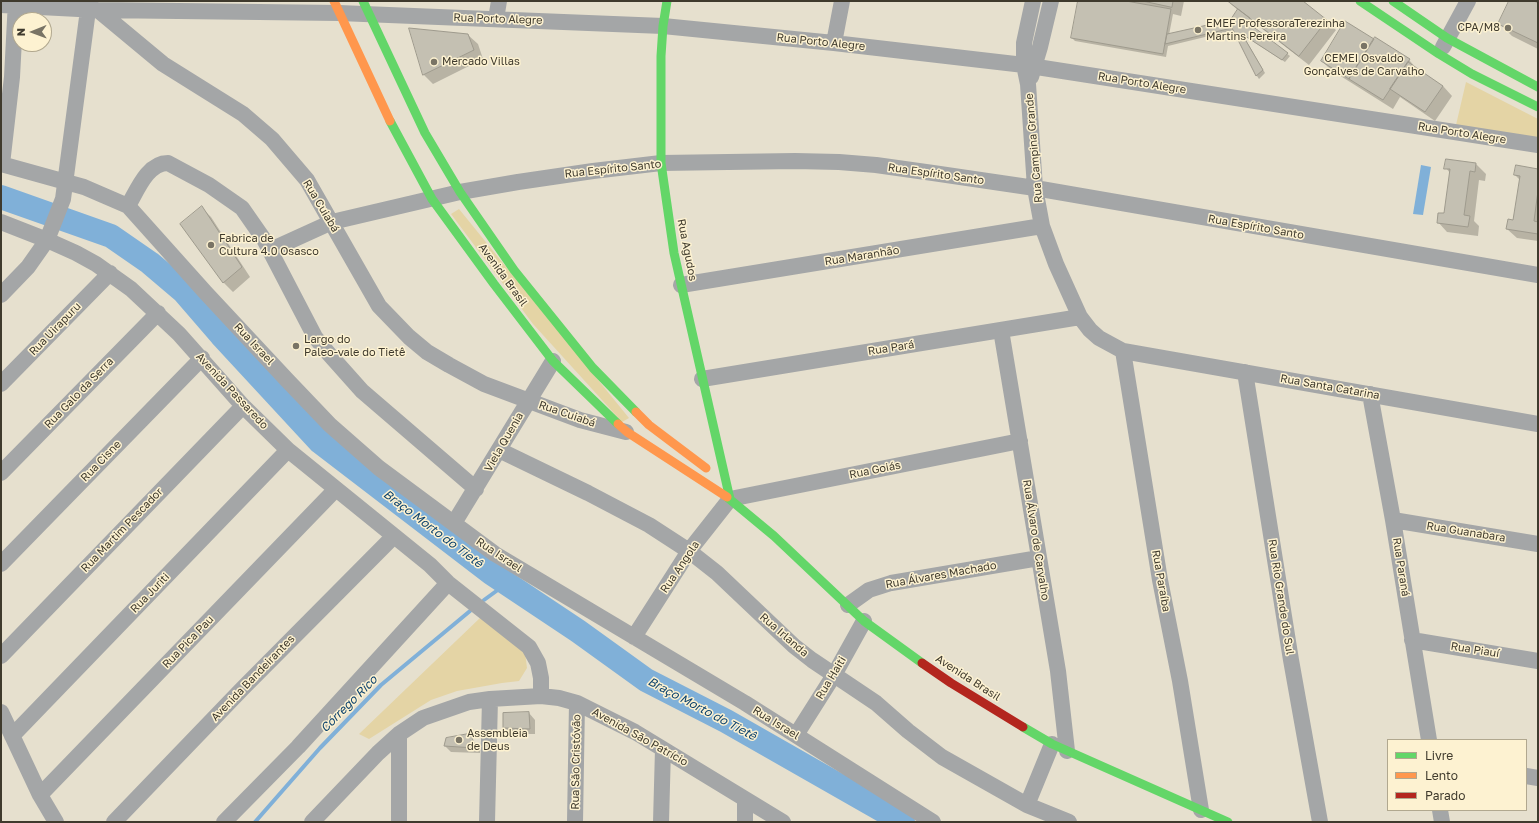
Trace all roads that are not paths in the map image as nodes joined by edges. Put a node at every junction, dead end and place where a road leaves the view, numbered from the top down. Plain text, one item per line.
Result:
1 (499, 1) edge
2 (667, 1) edge
3 (842, 1) edge
4 (1033, 1) edge
5 (1051, 1) edge
6 (1360, 1) edge
7 (1393, 1) edge
8 (1468, 1) edge
9 (11, 5) edge
10 (337, 7) edge
11 (366, 8) edge
12 (93, 10) junction
13 (496, 19) junction
14 (663, 26) junction
15 (1447, 38) junction
16 (834, 43) junction
17 (1439, 54) junction
18 (1029, 66) junction
19 (6, 76) edge
20 (1538, 87) edge
21 (1538, 107) edge
22 (1538, 145) edge
23 (661, 163) junction
24 (1, 164) edge
25 (65, 186) junction
26 (1035, 188) junction
27 (460, 192) junction
28 (432, 199) junction
29 (128, 206) junction
30 (1, 222) edge
31 (332, 222) junction
32 (1042, 226) junction
33 (49, 236) junction
34 (274, 250) junction
35 (110, 273) junction
36 (1538, 275) edge
37 (681, 285) junction
38 (1, 295) edge
39 (158, 313) junction
40 (1080, 318) junction
41 (1001, 330) junction
42 (1123, 351) junction
43 (202, 358) junction
44 (553, 361) junction
45 (1245, 372) junction
46 (702, 379) junction
47 (1, 384) edge
48 (1370, 394) junction
49 (528, 400) junction
50 (243, 406) junction
51 (1538, 424) edge
52 (627, 432) junction
53 (1020, 441) junction
54 (288, 450) junction
55 (499, 450) junction
56 (718, 451) junction
57 (694, 459) junction
58 (1, 473) edge
59 (336, 489) junction
60 (476, 489) junction
61 (730, 499) junction
62 (1393, 520) junction
63 (454, 523) junction
64 (394, 536) junction
65 (1538, 544) edge
66 (689, 552) junction
67 (1038, 558) junction
68 (1, 564) edge
69 (448, 584) junction
70 (848, 605) junction
71 (864, 621) junction
72 (634, 637) junction
73 (1412, 640) junction
74 (1, 656) edge
75 (1538, 661) edge
76 (834, 675) junction
77 (541, 696) junction
78 (490, 699) junction
79 (577, 703) junction
80 (1, 712) edge
81 (399, 734) junction
82 (12, 736) junction
83 (796, 736) junction
84 (1429, 739) edge
85 (1052, 744) junction
86 (663, 749) junction
87 (1067, 751) junction
88 (1527, 776) edge
89 (1538, 778) edge
90 (40, 794) junction
91 (745, 799) junction
92 (1027, 805) junction
93 (1201, 810) junction
94 (1440, 811) edge
95 (1223, 821) edge
96 (56, 822) edge
97 (114, 822) edge
98 (224, 822) edge
99 (312, 822) edge
100 (399, 822) edge
101 (487, 822) edge
102 (575, 822) edge
103 (661, 822) edge
104 (745, 822) edge
105 (783, 822) edge
106 (934, 822) edge
107 (1069, 822) edge
108 (1320, 822) edge
109 (1442, 822) edge

1 - 13 street
2 - 14 main road, Rua Agudos
3 - 16 street
4 - 18 street, Rua Campina Grande
5 - 18 street, Rua Campina Grande
6 - 17 main road
7 - 15 main road
8 - 15 street
9 - 12 street
9 - 19 street
10 - 11 street, Rua Porto Alegre
10 - 12 street, Rua Porto Alegre
10 - 28 main road, Avenida Brasil
11 - 13 street, Rua Porto Alegre
11 - 27 main road, Avenida Brasil
12 - 25 street
12 - 31 street, Rua Cuiabá
13 - 14 street, Rua Porto Alegre
14 - 16 street, Rua Porto Alegre
14 - 23 main road, Rua Agudos
15 - 17 street
15 - 20 main road
16 - 18 street, Rua Porto Alegre
17 - 21 main road
18 - 22 street, Rua Porto Alegre
18 - 26 street, Rua Campina Grande
19 - 24 street
23 - 26 street, Rua Espírito Santo
23 - 27 street, Rua Espírito Santo
23 - 37 main road, Rua Agudos
24 - 25 street
25 - 29 street
25 - 33 street
26 - 32 street, Rua Campina Grande
26 - 36 street, Rua Espírito Santo
27 - 28 street, Rua Espírito Santo
27 - 57 main road, Avenida Brasil
28 - 31 street, Rua Espírito Santo
28 - 44 main road, Avenida Brasil
29 - 34 street
29 - 63 street, Rua Israel
30 - 33 street, Avenida Passaredo
31 - 34 street, Rua Espírito Santo
31 - 49 street, Rua Cuiabá
32 - 37 street, Rua Maranhão
32 - 40 street, Rua Campina Grande
33 - 35 street, Avenida Passaredo
33 - 38 street
34 - 60 street
35 - 39 street, Avenida Passaredo
35 - 47 street, Rua Uirapuru
37 - 46 main road, Rua Agudos
39 - 43 street, Avenida Passaredo
39 - 58 street, Rua Galo da Serra
40 - 41 street, Rua Pará
40 - 42 street, Rua Campina Grande
41 - 46 street, Rua Pará
41 - 53 street, Rua Álvaro de Carvalho
42 - 45 street, Rua Santa Catarina
42 - 93 street, Rua Paraíba
43 - 50 street, Avenida Passaredo
43 - 68 street, Rua Cisne
44 - 49 street, Viela Quenia
44 - 52 main road, Avenida Brasil
45 - 48 street, Rua Santa Catarina
45 - 108 street, Rua Rio Grande do Sul
46 - 56 main road, Rua Agudos
48 - 51 street, Rua Santa Catarina
48 - 62 street, Rua Paraná
49 - 52 street, Rua Cuiabá
49 - 55 street, Viela Quenia
50 - 54 street, Avenida Passaredo
50 - 74 street, Rua Martim Pescador
52 - 61 main road, Avenida Brasil
53 - 61 street, Rua Goiás
53 - 67 street, Rua Álvaro de Carvalho
54 - 59 street, Avenida Passaredo
54 - 82 street, Rua Juriti
55 - 60 street, Viela Quenia
55 - 66 street, Rua Irlanda
56 - 57 main road
56 - 61 main road, Rua Agudos
57 - 61 main road, Avenida Brasil
59 - 64 street, Avenida Passaredo
59 - 90 street, Rua Pica Pau
60 - 63 street, Viela Quenia
61 - 66 street, Rua Angola
61 - 70 main road, Avenida Brasil
62 - 65 street, Rua Guanabara
62 - 73 street, Rua Paraná
63 - 72 street, Rua Israel
64 - 69 street, Avenida Passaredo
64 - 97 street, Avenida Bandeirantes
66 - 72 street, Rua Angola
66 - 76 street, Rua Irlanda
67 - 70 street, Rua Álvares Machado
67 - 87 street, Rua Álvaro de Carvalho
69 - 77 street, Avenida Passaredo
69 - 98 street
70 - 71 main road, Avenida Brasil
71 - 76 street, Rua Haiti
71 - 85 main road, Avenida Brasil
72 - 83 street, Rua Israel
73 - 75 street, Rua Piauí
73 - 84 street, Rua Paraná
76 - 83 street, Rua Haiti
76 - 92 street, Rua Irlanda
77 - 78 street, Avenida São Patrício
77 - 79 street, Avenida São Patrício
78 - 81 street, Avenida São Patrício
78 - 101 street
79 - 86 street, Avenida São Patrício
79 - 102 street, Rua São Cristóvão
80 - 82 street
81 - 99 street, Avenida São Patrício
81 - 100 street
82 - 90 street
83 - 106 street, Rua Israel
85 - 87 main road, Avenida Brasil
85 - 92 street
86 - 91 street, Avenida São Patrício
86 - 103 street
87 - 93 main road, Avenida Brasil
88 - 89 street
90 - 96 street
91 - 104 street
91 - 105 street, Avenida São Patrício
92 - 107 street, Rua Irlanda
93 - 95 main road, Avenida Brasil
94 - 109 street

